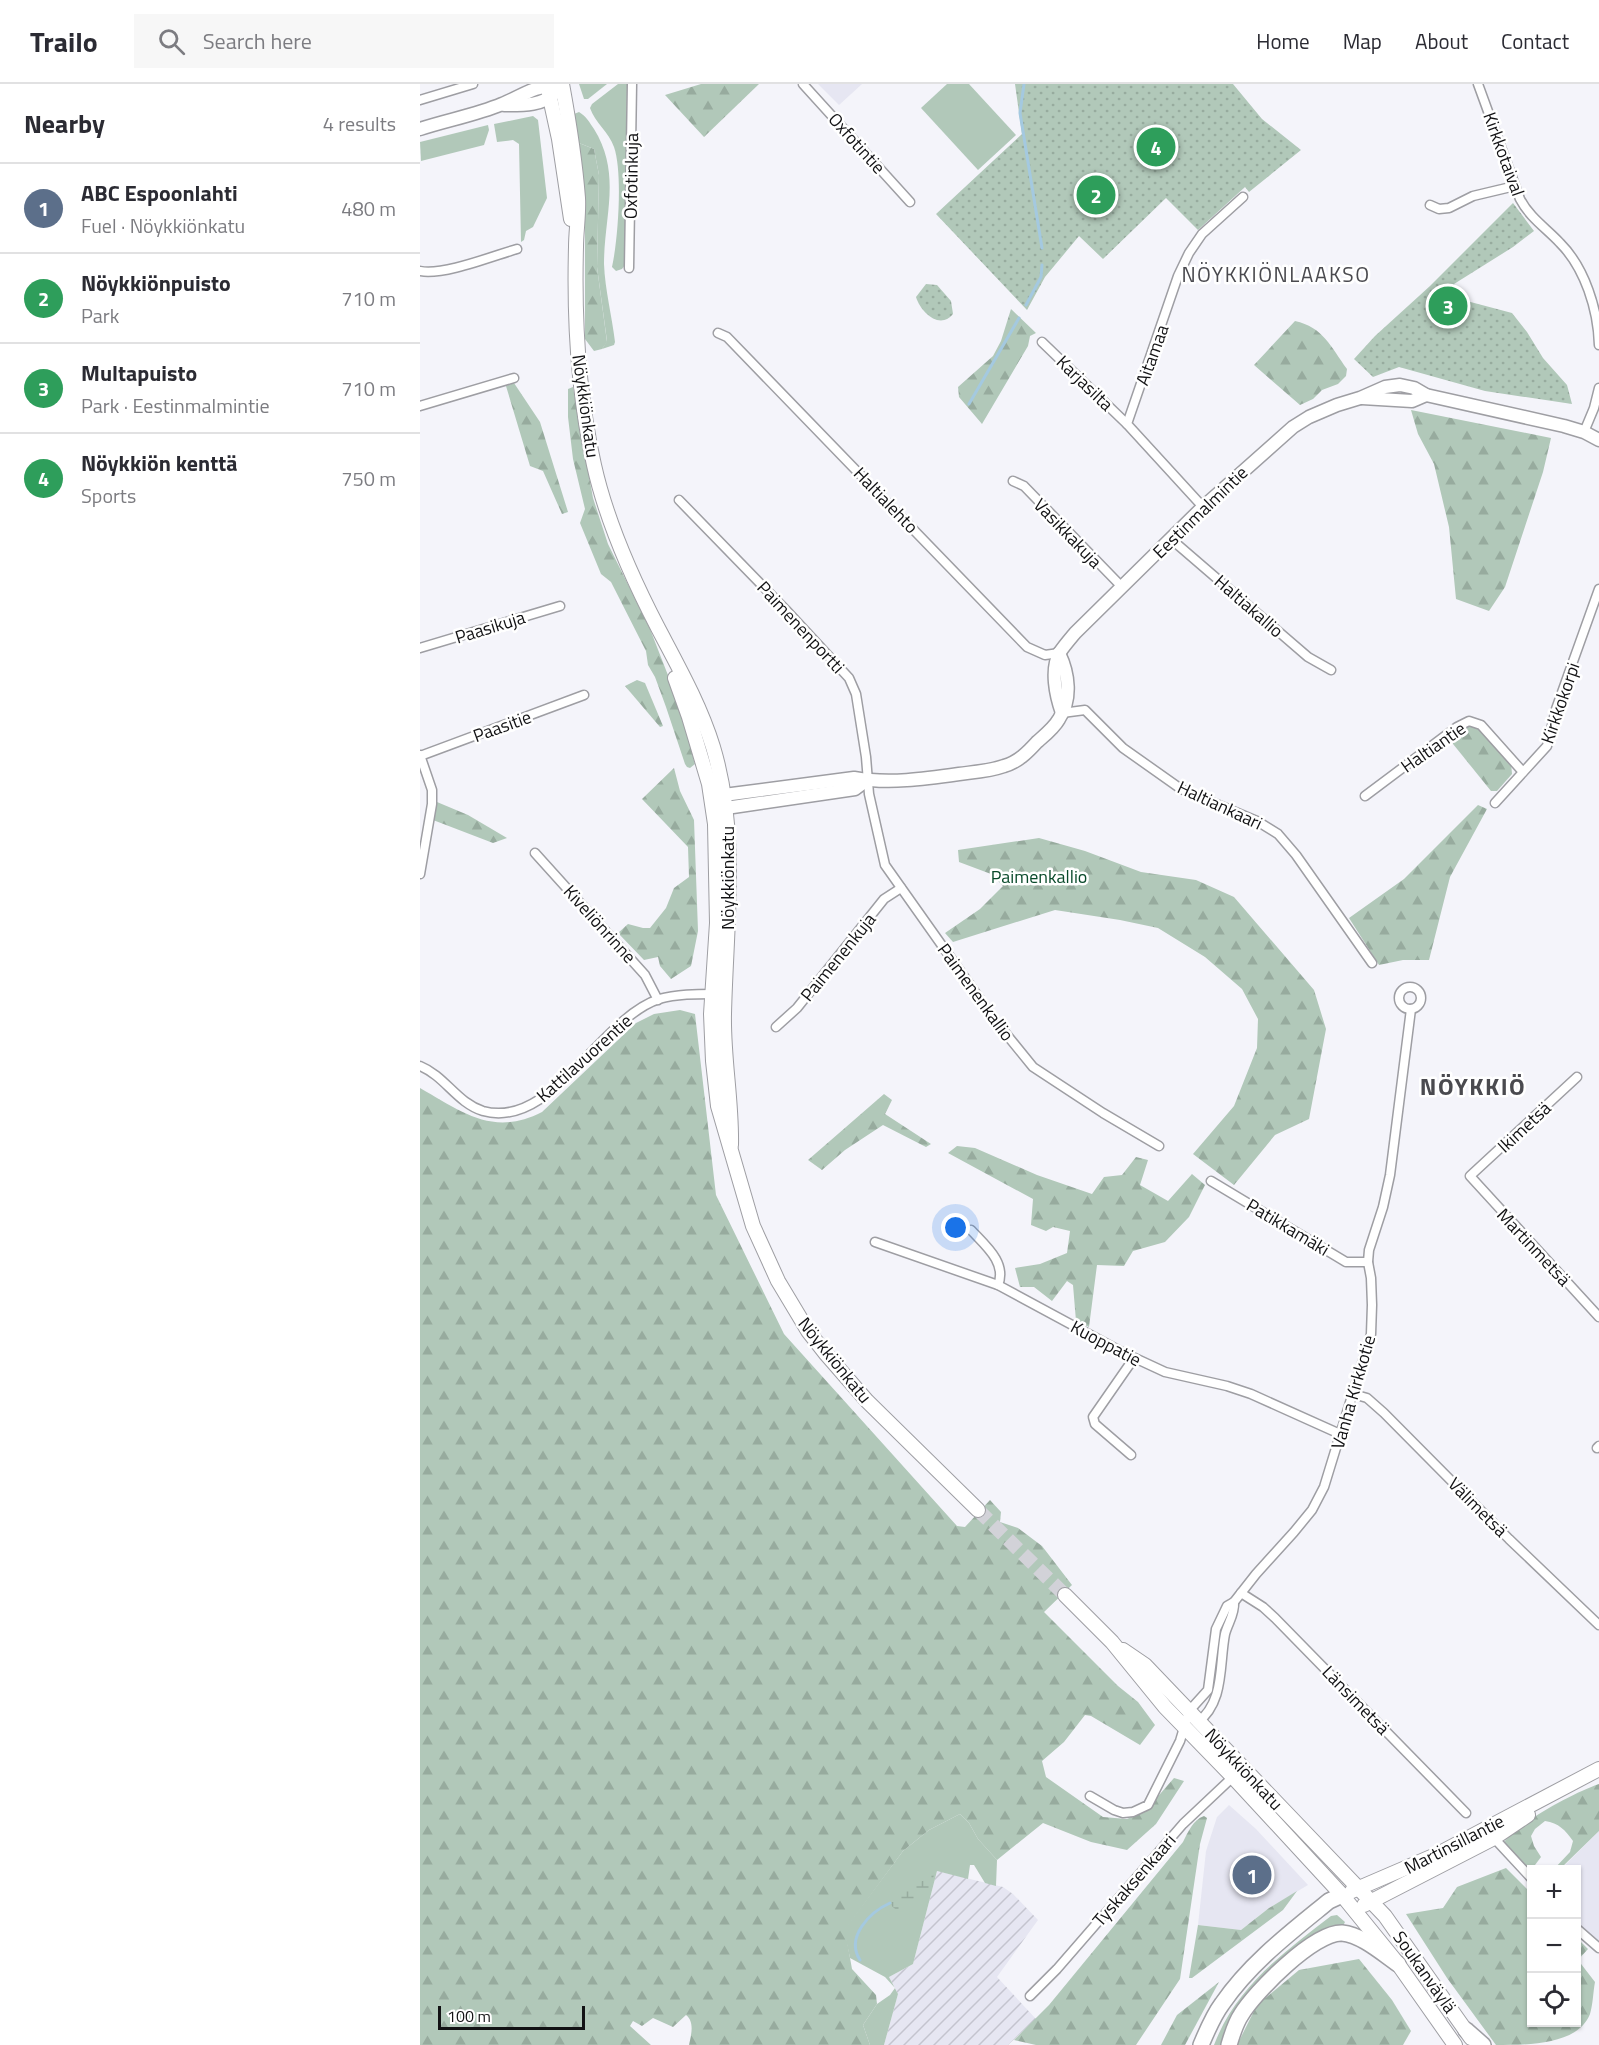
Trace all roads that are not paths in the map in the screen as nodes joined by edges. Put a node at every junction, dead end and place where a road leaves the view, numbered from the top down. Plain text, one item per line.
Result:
1 (473, 84) edge
2 (632, 84) edge
3 (803, 84) edge
4 (1478, 84) edge
5 (562, 85) edge
6 (548, 89) edge
7 (420, 100) edge
8 (420, 129) edge
9 (1515, 186) junction
10 (1243, 197) dead end
11 (910, 202) dead end
12 (1430, 206) dead end
13 (576, 248) junction
14 (517, 249) dead end
15 (629, 267) dead end
16 (420, 271) edge
17 (718, 333) dead end
18 (1599, 338) edge
19 (1042, 342) dead end
20 (1599, 345) edge
21 (514, 378) dead end
22 (1599, 388) edge
23 (420, 406) edge
24 (1127, 424) junction
25 (1584, 432) junction
26 (1599, 440) edge
27 (1013, 481) dead end
28 (679, 500) dead end
29 (1203, 507) junction
30 (1171, 539) junction
31 (1122, 587) junction
32 (1599, 589) edge
33 (560, 606) dead end
34 (1596, 607) edge
35 (420, 648) edge
36 (1059, 653) junction
37 (1330, 670) dead end
38 (584, 695) dead end
39 (1062, 713) junction
40 (420, 755) edge
41 (1523, 772) junction
42 (867, 780) junction
43 (1365, 796) dead end
44 (721, 802) junction
45 (1496, 803) dead end
46 (535, 853) dead end
47 (420, 874) edge
48 (901, 888) junction
49 (1372, 963) dead end
50 (719, 994) junction
51 (658, 1000) junction
52 (1411, 1009) dead end
53 (776, 1027) dead end
54 (420, 1066) edge
55 (1577, 1077) dead end
56 (1159, 1146) dead end
57 (1470, 1176) joint
58 (1210, 1181) dead end
59 (971, 1230) dead end
60 (875, 1242) dead end
61 (1368, 1262) junction
62 (998, 1286) junction
63 (1599, 1317) edge
64 (1134, 1358) junction
65 (1353, 1394) junction
66 (1340, 1434) junction
67 (1131, 1455) dead end
68 (978, 1510) tunnel mouth
69 (1242, 1593) junction
70 (1065, 1595) tunnel mouth
71 (1234, 1602) junction
72 (1599, 1625) edge
73 (1112, 1642) junction
74 (1189, 1711) junction
75 (1200, 1722) junction
76 (1186, 1728) junction
77 (1599, 1769) edge
78 (1238, 1773) junction
79 (1565, 1789) junction
80 (1090, 1796) dead end
81 (1466, 1813) dead end
82 (1494, 1838) junction
83 (1527, 1874) edge
84 (1358, 1889) junction
85 (1342, 1895) junction
86 (1371, 1901) junction
87 (1354, 1910) junction
88 (1581, 1932) edge
89 (1599, 1948) edge
90 (1398, 1964) junction
91 (1030, 1996) dead end
92 (1466, 2030) junction
93 (1201, 2045) edge
94 (1229, 2045) edge
95 (1455, 2045) edge
96 (1476, 2045) edge
97 (1483, 2045) edge

1 - 7 street
2 - 15 street, Oxfotinkuja
3 - 11 street, Oxfotintie
4 - 9 street, Kirkkotaival
5 - 6 street
5 - 13 main road, Nöykkiönkatu
6 - 8 street
6 - 13 main road, Nöykkiönkatu
9 - 12 street
9 - 18 street, Kirkkotaival
10 - 24 street, Aitamaa
13 - 44 main road, Nöykkiönkatu
14 - 16 street
17 - 36 street, Haltialehto
18 - 20 street, Kirkkotaival
19 - 24 street, Karjasilta
21 - 23 street
22 - 25 street
24 - 29 street
25 - 26 street, Eestinmalmintie
25 - 29 street, Eestinmalmintie
27 - 31 street, Vasikkakuja
28 - 42 street, Paimenenportti
29 - 30 street, Eestinmalmintie
30 - 31 street, Eestinmalmintie
30 - 37 street, Haltiakallio
31 - 36 street, Eestinmalmintie
32 - 34 street, Kirkkokorpi
33 - 35 street, Paasikuja
34 - 41 street, Kirkkokorpi
36 - 39 street
38 - 40 street, Paasitie
39 - 42 street
39 - 49 street, Haltiankaari
40 - 47 street
41 - 43 street, Haltiantie
41 - 45 street, Kirkkokorpi
42 - 44 street
42 - 48 street, Paimenenkallio
44 - 50 main road, Nöykkiönkatu
46 - 51 street, Kiveliönrinne
48 - 53 street, Paimenenkuja
48 - 56 street, Paimenenkallio
50 - 51 street, Kattilavuorentie
50 - 68 main road, Nöykkiönkatu
51 - 54 street, Kattilavuorentie
52 - 61 street, Vanha Kirkkotie
55 - 57 street, Ikimetsä
57 - 63 street, Martinmetsä
58 - 61 street, Patikkamäki
59 - 62 street
60 - 62 street, Kuoppatie
61 - 65 street, Vanha Kirkkotie
62 - 64 street, Kuoppatie
64 - 66 street, Kuoppatie
64 - 67 street
65 - 66 street, Vanha Kirkkotie
65 - 72 street, Välimetsä
66 - 69 street, Vanha Kirkkotie
69 - 71 street, Vanha Kirkkotie
69 - 81 street, Länsimetsä
70 - 73 main road, Nöykkiönkatu
71 - 74 street, Vanha Kirkkotie
71 - 75 street, Vanha Kirkkotie
73 - 74 main road, Nöykkiönkatu
73 - 76 main road, Nöykkiönkatu
74 - 75 main road, Nöykkiönkatu
74 - 76 street
75 - 76 street
75 - 78 main road, Nöykkiönkatu
76 - 78 main road, Nöykkiönkatu
76 - 80 street
77 - 79 main road, Martinsillantie
78 - 84 main road, Nöykkiönkatu
78 - 85 main road, Nöykkiönkatu
78 - 91 street, Tyskaksenkaari
79 - 82 main road, Martinsillantie
79 - 84 main road, Martinsillantie
82 - 83 street
82 - 86 main road, Martinsillantie
84 - 85 main road, Martinsillantie
84 - 86 main road, Nöykkiönkatu
85 - 87 main road, Nöykkiönkatu
85 - 93 highway
86 - 87 main road, Martinsillantie
86 - 92 main road, Soukanväylä
87 - 90 main road, Soukanväylä
88 - 89 street
90 - 94 highway
90 - 95 main road, Soukanväylä
92 - 96 main road, Soukanväylä
92 - 97 highway

